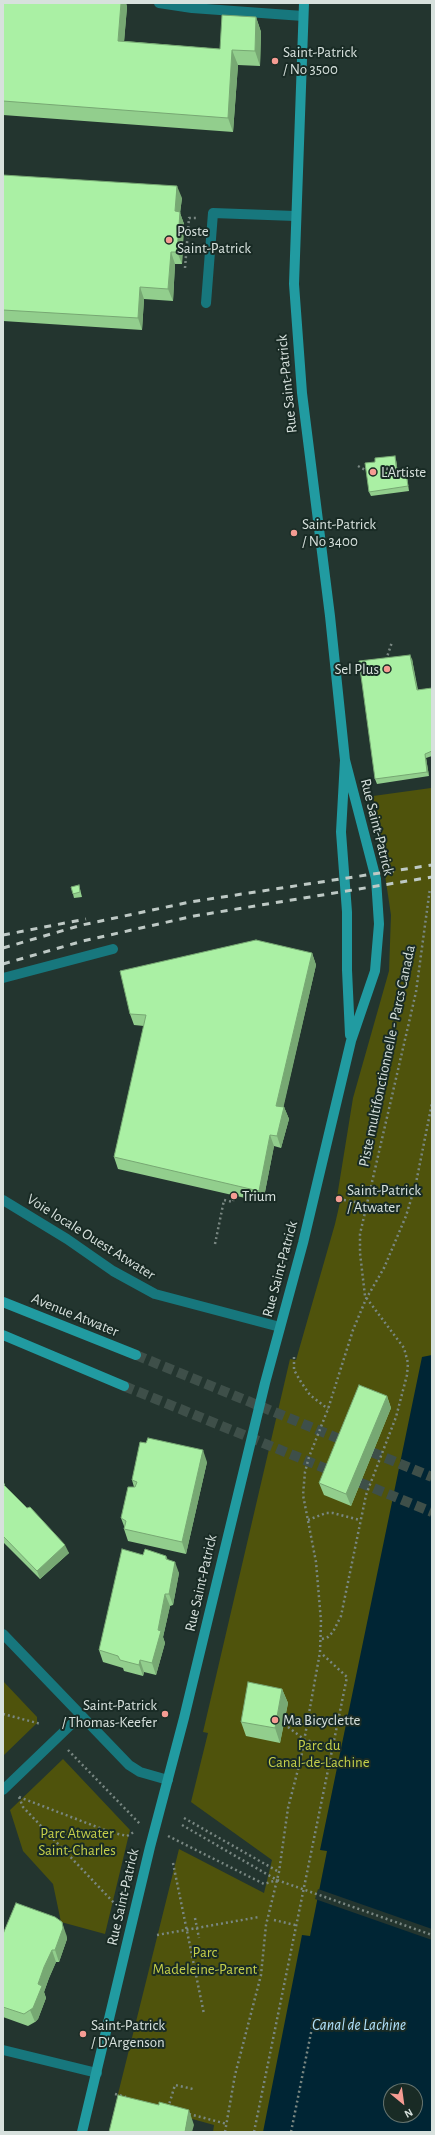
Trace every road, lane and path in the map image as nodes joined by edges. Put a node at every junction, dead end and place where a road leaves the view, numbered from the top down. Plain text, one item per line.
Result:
1 (159, 3) edge
2 (304, 3) edge
3 (303, 16) junction
4 (295, 216) junction
5 (200, 218) dead end
6 (183, 242) dead end
7 (187, 242) junction
8 (185, 268) dead end
9 (206, 303) dead end
10 (358, 466) dead end
11 (367, 471) edge
12 (392, 642) dead end
13 (385, 662) edge
14 (344, 760) junction
15 (430, 888) dead end
16 (113, 949) dead end
17 (3, 978) edge
18 (351, 1041) junction
19 (432, 1103) edge
20 (234, 1196) edge
21 (339, 1199) dead end
22 (3, 1200) edge
23 (366, 1204) junction
24 (215, 1244) dead end
25 (366, 1299) junction
26 (3, 1302) edge
27 (280, 1327) junction
28 (3, 1335) edge
29 (136, 1355) tunnel mouth
30 (294, 1357) dead end
31 (124, 1386) tunnel mouth
32 (328, 1409) junction
33 (308, 1520) junction
34 (360, 1520) junction
35 (3, 1634) edge
36 (322, 1640) junction
37 (320, 1652) junction
38 (3, 1714) edge
39 (80, 1716) junction
40 (41, 1724) dead end
41 (284, 1724) dead end
42 (305, 1740) junction
43 (333, 1746) junction
44 (78, 1761) dead end
45 (168, 1780) junction
46 (3, 1790) edge
47 (184, 1818) dead end
48 (138, 1823) dead end
49 (182, 1825) dead end
50 (134, 1832) dead end
51 (176, 1840) dead end
52 (173, 1863) dead end
53 (279, 1872) junction
54 (277, 1880) junction
55 (303, 1889) junction
56 (116, 1905) dead end
57 (259, 1917) dead end
58 (195, 1918) dead end
59 (274, 1920) dead end
60 (295, 1925) junction
61 (197, 1928) junction
62 (187, 1930) junction
63 (157, 1935) dead end
64 (432, 1935) edge
65 (199, 1938) dead end
66 (204, 2014) dead end
67 (314, 2018) dead end
68 (3, 2050) edge
69 (96, 2073) junction
70 (193, 2089) dead end
71 (115, 2094) dead end
72 (132, 2099) edge
73 (161, 2107) edge
74 (168, 2109) junction
75 (176, 2111) edge
76 (183, 2113) edge
77 (227, 2124) junction
78 (82, 2132) edge
79 (225, 2132) edge
80 (254, 2132) edge
81 (291, 2132) edge

1 - 3 street
2 - 3 main road, Rue Saint-Patrick
3 - 4 main road, Rue Saint-Patrick
4 - 9 street
4 - 14 main road, Rue Saint-Patrick
5 - 7 path
6 - 7 path
7 - 8 path
10 - 11 path
12 - 13 path
14 - 18 main road, Rue Saint-Patrick
14 - 18 main road, Rue Saint-Patrick
15 - 23 path, Piste multifonctionnelle - Parcs Canada
16 - 17 street
18 - 27 main road, Rue Saint-Patrick
19 - 25 path, Piste multifonctionnelle - Parcs Canada
20 - 24 path
21 - 23 path
22 - 27 street, Voie locale Ouest Atwater
23 - 25 path, Piste multifonctionnelle - Parcs Canada
25 - 32 path, Piste multifonctionnelle - Parcs Canada
25 - 34 path
26 - 29 main road, Avenue Atwater
27 - 45 main road, Rue Saint-Patrick
28 - 31 main road
30 - 32 path
32 - 33 path, Piste multifonctionnelle - Parcs Canada
33 - 34 path
33 - 36 path, Piste multifonctionnelle - Parcs Canada
34 - 36 path
35 - 39 street
36 - 37 path, Piste multifonctionnelle - Parcs Canada
37 - 42 path, Piste multifonctionnelle - Parcs Canada
37 - 43 path
38 - 40 path
39 - 45 street
39 - 46 street
41 - 42 path
42 - 43 path
42 - 53 path, Piste multifonctionnelle - Parcs Canada
43 - 55 path
44 - 48 path
45 - 69 main road, Rue Saint-Patrick
47 - 53 path
49 - 54 path
50 - 56 path
51 - 54 path
52 - 62 path
53 - 54 path, Piste multifonctionnelle - Parcs Canada
54 - 55 path
54 - 77 path, Piste multifonctionnelle - Parcs Canada
55 - 60 path
55 - 64 path
57 - 61 path
58 - 61 path
59 - 60 path
60 - 80 path
61 - 62 path
61 - 65 path
62 - 63 path
62 - 66 path
67 - 81 path
68 - 69 street
69 - 78 main road, Rue Saint-Patrick
70 - 74 path
71 - 72 path
73 - 74 path
74 - 75 path
76 - 77 path
77 - 79 path, Piste multifonctionnelle - Parcs Canada

